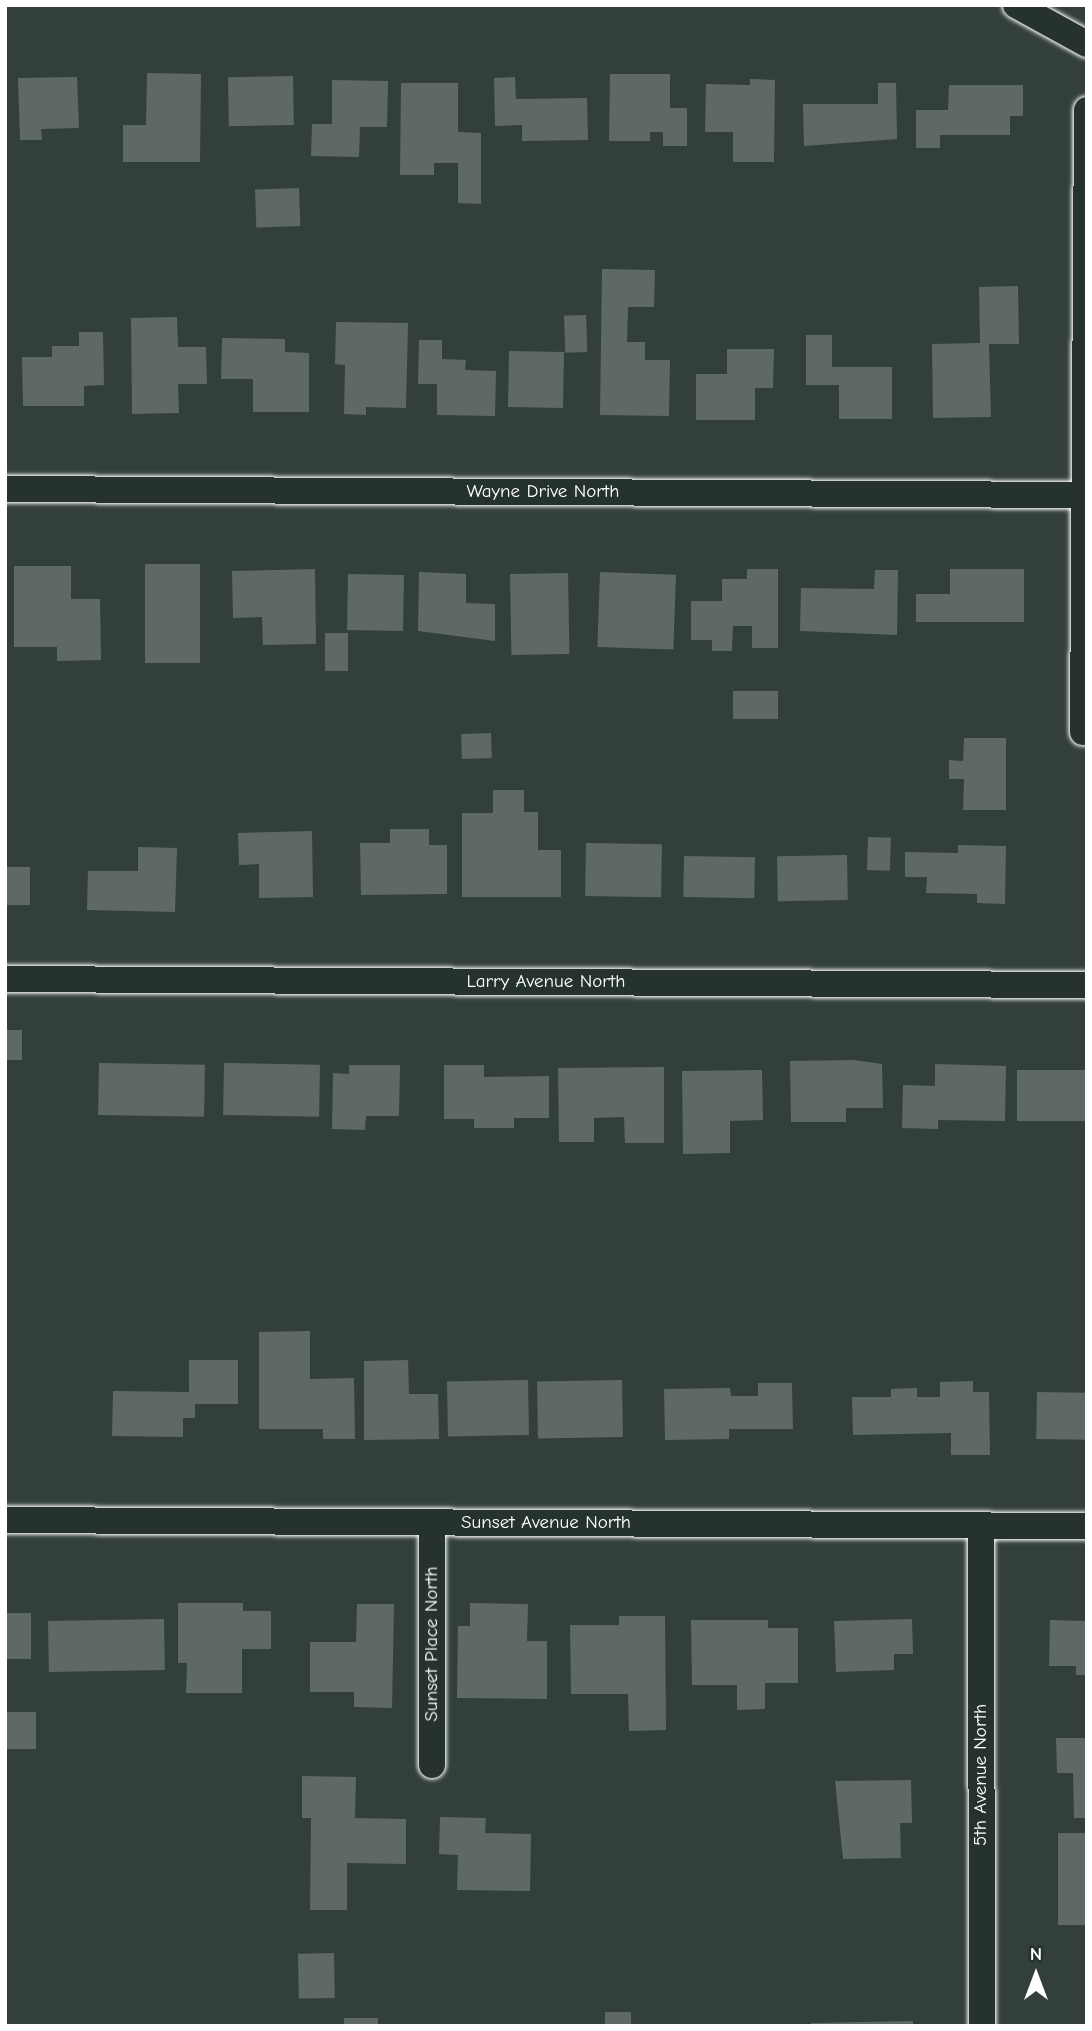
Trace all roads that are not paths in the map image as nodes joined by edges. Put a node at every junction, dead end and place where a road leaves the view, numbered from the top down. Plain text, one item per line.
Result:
1 (1016, 5) edge
2 (1087, 44) edge
3 (1087, 110) edge
4 (5, 489) edge
5 (1081, 495) junction
6 (1083, 733) dead end
7 (5, 979) edge
8 (1087, 985) edge
9 (5, 1520) edge
10 (432, 1522) junction
11 (981, 1525) junction
12 (1087, 1526) edge
13 (432, 1765) dead end
14 (982, 2026) edge

1 - 2 street
3 - 5 street
4 - 5 street, Wayne Drive North
5 - 6 street
7 - 8 street, Larry Avenue North
9 - 10 street, Sunset Avenue North
10 - 11 street, Sunset Avenue North
10 - 13 street, Sunset Place North
11 - 12 street, Sunset Avenue North
11 - 14 street, 5th Avenue North

